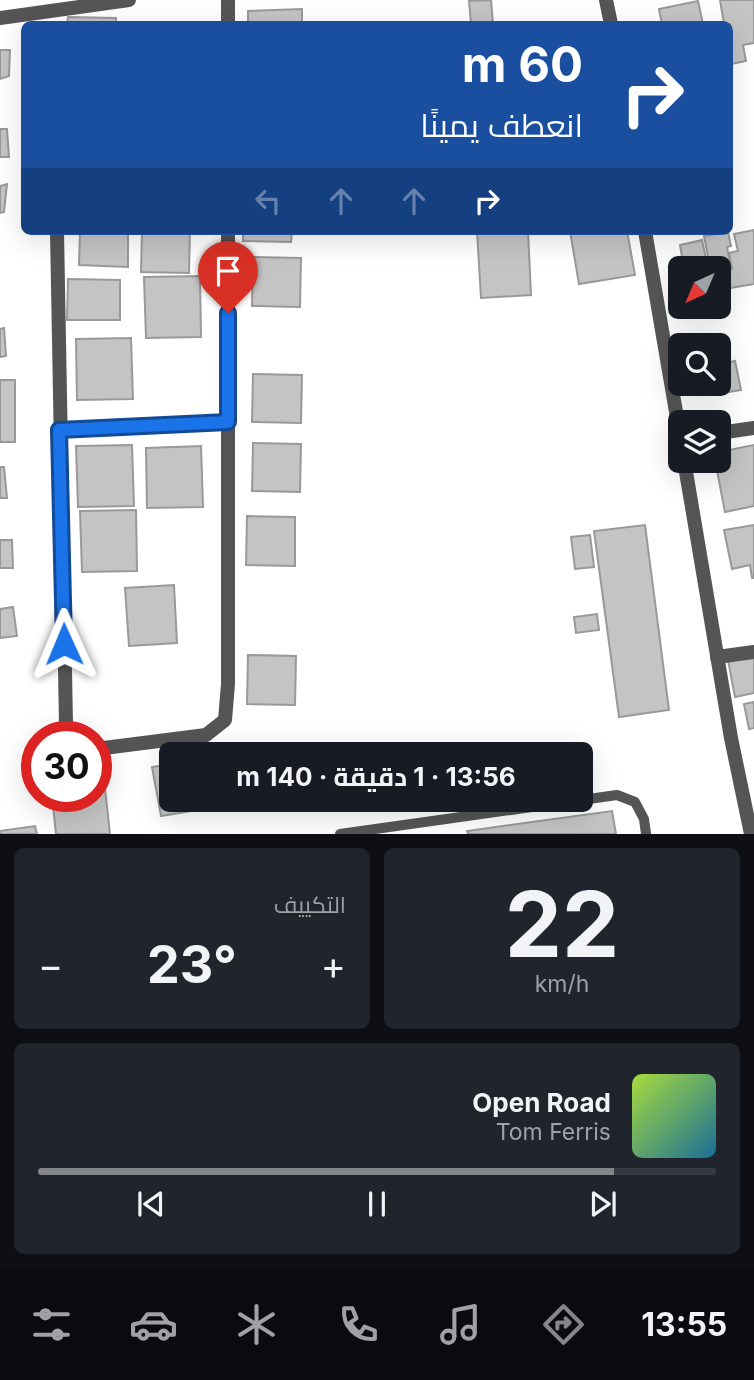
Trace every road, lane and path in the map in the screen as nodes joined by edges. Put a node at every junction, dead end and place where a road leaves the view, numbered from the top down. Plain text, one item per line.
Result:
1 (129, 0) edge
2 (228, 0) edge
3 (606, 0) edge
4 (0, 18) edge
5 (56, 18) edge
6 (228, 21) edge
7 (610, 21) edge
8 (57, 235) edge
9 (228, 235) edge
10 (646, 235) edge
11 (676, 410) edge
12 (228, 422) junction
13 (754, 428) edge
14 (59, 430) junction
15 (731, 431) edge
16 (686, 473) edge
17 (754, 652) edge
18 (717, 657) junction
19 (66, 721) edge
20 (112, 747) edge
21 (752, 831) edge
22 (340, 834) edge
23 (646, 834) edge

1 - 5 street
2 - 6 street
3 - 7 street
4 - 5 street
8 - 14 street
9 - 12 street
10 - 11 street
12 - 14 street
12 - 20 street
13 - 15 street
14 - 19 street
16 - 18 street
17 - 18 street
18 - 21 street
22 - 23 lane

